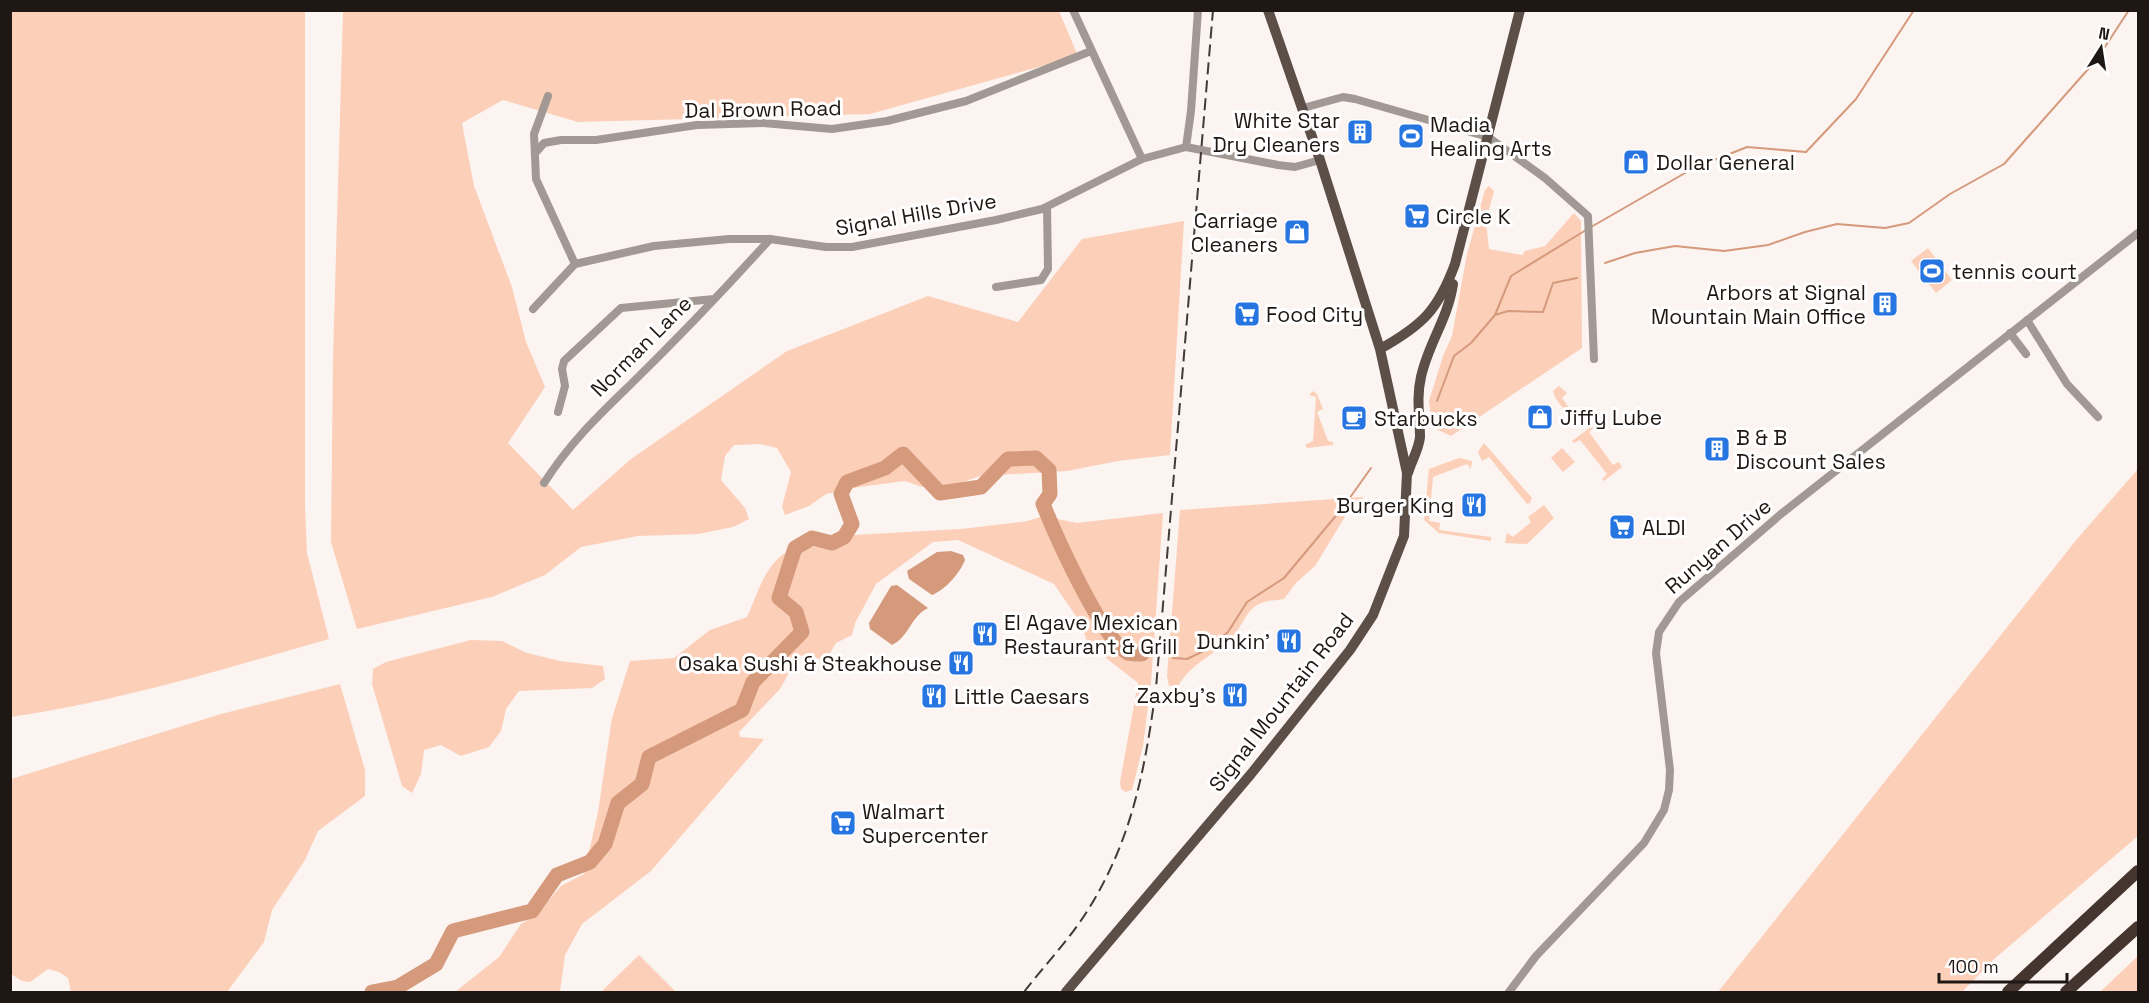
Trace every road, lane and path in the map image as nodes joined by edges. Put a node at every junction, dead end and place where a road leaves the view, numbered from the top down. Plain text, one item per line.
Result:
1 (1073, 10) edge
2 (1198, 10) edge
3 (1268, 10) edge
4 (1516, 11) edge
5 (1090, 51) junction
6 (548, 96) dead end
7 (1303, 108) junction
8 (1488, 137) junction
9 (1186, 147) junction
10 (537, 151) junction
11 (1142, 159) junction
12 (1320, 160) junction
13 (1047, 207) junction
14 (2139, 233) edge
15 (770, 239) junction
16 (575, 264) junction
17 (1455, 264) junction
18 (996, 287) dead end
19 (714, 299) junction
20 (533, 309) dead end
21 (2027, 320) junction
22 (2010, 333) junction
23 (1380, 349) junction
24 (2025, 354) dead end
25 (1594, 359) dead end
26 (558, 412) dead end
27 (2098, 417) dead end
28 (1407, 473) junction
29 (544, 483) dead end
30 (2139, 871) edge
31 (2139, 927) edge
32 (1066, 993) edge
33 (1509, 993) edge
34 (2008, 993) edge
35 (2066, 993) edge

1 - 5 street
2 - 9 street
3 - 7 main road, Signal Mountain Road
4 - 8 main road
5 - 10 street, Dal Brown Road
5 - 11 street
6 - 10 street
7 - 8 street
7 - 12 main road, Signal Mountain Road
8 - 17 main road
8 - 25 street
9 - 11 street, Signal Hills Drive
9 - 12 street, Signal Hills Drive
10 - 16 street
11 - 13 street, Signal Hills Drive
12 - 23 main road, Signal Mountain Road
13 - 15 street, Signal Hills Drive
13 - 18 street
14 - 21 street, Runyan Drive
15 - 16 street, Signal Hills Drive
15 - 19 street, Norman Lane
16 - 20 street
17 - 23 main road
17 - 28 main road
19 - 26 street
19 - 29 street, Norman Lane
21 - 22 street, Runyan Drive
21 - 27 street
22 - 24 street
22 - 33 street, Runyan Drive
23 - 28 main road, Signal Mountain Road
28 - 32 main road, Signal Mountain Road
30 - 34 highway
31 - 35 highway

